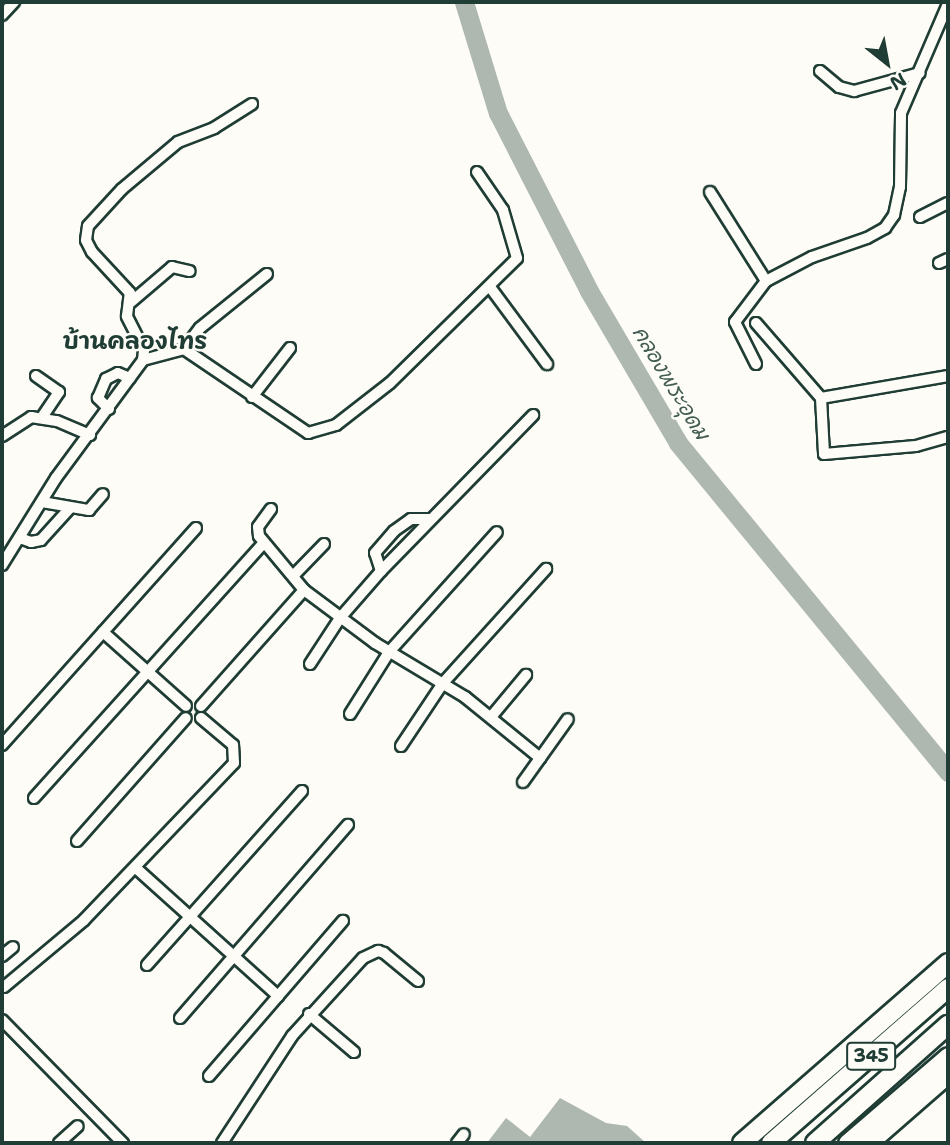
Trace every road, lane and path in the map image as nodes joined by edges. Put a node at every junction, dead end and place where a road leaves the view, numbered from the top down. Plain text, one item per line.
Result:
1 (14, 2) edge
2 (944, 4) edge
3 (2, 15) edge
4 (820, 71) dead end
5 (920, 72) junction
6 (253, 104) dead end
7 (477, 172) dead end
8 (710, 191) dead end
9 (948, 203) edge
10 (920, 217) dead end
11 (190, 271) dead end
12 (267, 274) dead end
13 (766, 281) junction
14 (489, 287) junction
15 (131, 302) junction
16 (756, 323) dead end
17 (290, 348) dead end
18 (184, 349) junction
19 (143, 360) junction
20 (756, 364) dead end
21 (547, 365) dead end
22 (37, 376) dead end
23 (948, 376) edge
24 (130, 378) junction
25 (252, 397) junction
26 (821, 398) junction
27 (109, 408) junction
28 (533, 415) dead end
29 (42, 417) junction
30 (90, 435) junction
31 (2, 436) edge
32 (948, 438) edge
33 (103, 494) dead end
34 (42, 502) junction
35 (70, 508) junction
36 (271, 509) dead end
37 (429, 519) junction
38 (196, 528) dead end
39 (498, 532) dead end
40 (20, 538) junction
41 (264, 543) junction
42 (324, 544) dead end
43 (2, 565) edge
44 (546, 569) dead end
45 (381, 571) junction
46 (294, 575) junction
47 (304, 590) junction
48 (340, 618) junction
49 (103, 632) junction
50 (389, 652) junction
51 (310, 664) dead end
52 (147, 672) junction
53 (526, 675) dead end
54 (443, 683) junction
55 (186, 706) junction
56 (201, 712) junction
57 (350, 714) dead end
58 (491, 717) junction
59 (186, 718) junction
60 (568, 719) dead end
61 (2, 745) edge
62 (401, 746) dead end
63 (540, 758) junction
64 (523, 782) dead end
65 (302, 791) dead end
66 (34, 798) dead end
67 (348, 825) dead end
68 (77, 841) dead end
69 (137, 869) junction
70 (189, 917) junction
71 (343, 921) dead end
72 (13, 947) dead end
73 (2, 956) edge
74 (234, 956) junction
75 (948, 963) edge
76 (147, 965) dead end
77 (418, 981) dead end
78 (4, 987) dead end
79 (948, 988) edge
80 (278, 996) junction
81 (309, 1014) junction
82 (180, 1017) dead end
83 (2, 1020) edge
84 (948, 1025) edge
85 (354, 1052) dead end
86 (948, 1056) edge
87 (948, 1074) edge
88 (209, 1076) dead end
89 (78, 1126) dead end
90 (59, 1143) edge
91 (124, 1143) edge
92 (222, 1143) edge
93 (742, 1143) edge
94 (771, 1143) edge
95 (815, 1143) edge
96 (847, 1143) edge
97 (869, 1143) edge

1 - 3 street
2 - 5 street
4 - 5 street
5 - 13 street
6 - 15 street
7 - 14 street
8 - 13 street
9 - 10 street
11 - 15 street
12 - 18 street
13 - 20 street
14 - 21 street
14 - 25 street
15 - 19 street
16 - 26 street
17 - 25 street
18 - 19 street
18 - 25 street
19 - 24 street
22 - 29 street
23 - 26 street
24 - 27 street
24 - 27 street
26 - 32 street
27 - 30 street
28 - 37 street
29 - 30 street
29 - 31 street
30 - 34 street
33 - 35 street
34 - 35 street
34 - 40 street
35 - 40 street
36 - 41 street
37 - 45 street
37 - 45 street
38 - 49 street
39 - 50 street
40 - 43 street
41 - 46 street
41 - 52 street
42 - 46 street
44 - 54 street
45 - 48 street
46 - 47 street
47 - 48 street
47 - 56 street
48 - 50 street
48 - 51 street
49 - 52 street
49 - 61 street
50 - 54 street
50 - 57 street
52 - 55 street
52 - 66 street
53 - 58 street
54 - 58 street
54 - 62 street
55 - 56 street
55 - 59 street
56 - 59 street
56 - 69 street
58 - 63 street
59 - 68 street
60 - 63 street
63 - 64 street
65 - 70 street
67 - 74 street
69 - 70 street
69 - 78 street
70 - 74 street
70 - 76 street
71 - 80 street
72 - 73 street
74 - 80 street
74 - 82 street
75 - 93 main road
77 - 81 street
79 - 94 main road, 345
80 - 88 street
81 - 85 street
81 - 92 street
83 - 91 street
84 - 95 main road, 345
86 - 96 main road, 345
87 - 97 main road
89 - 90 street

